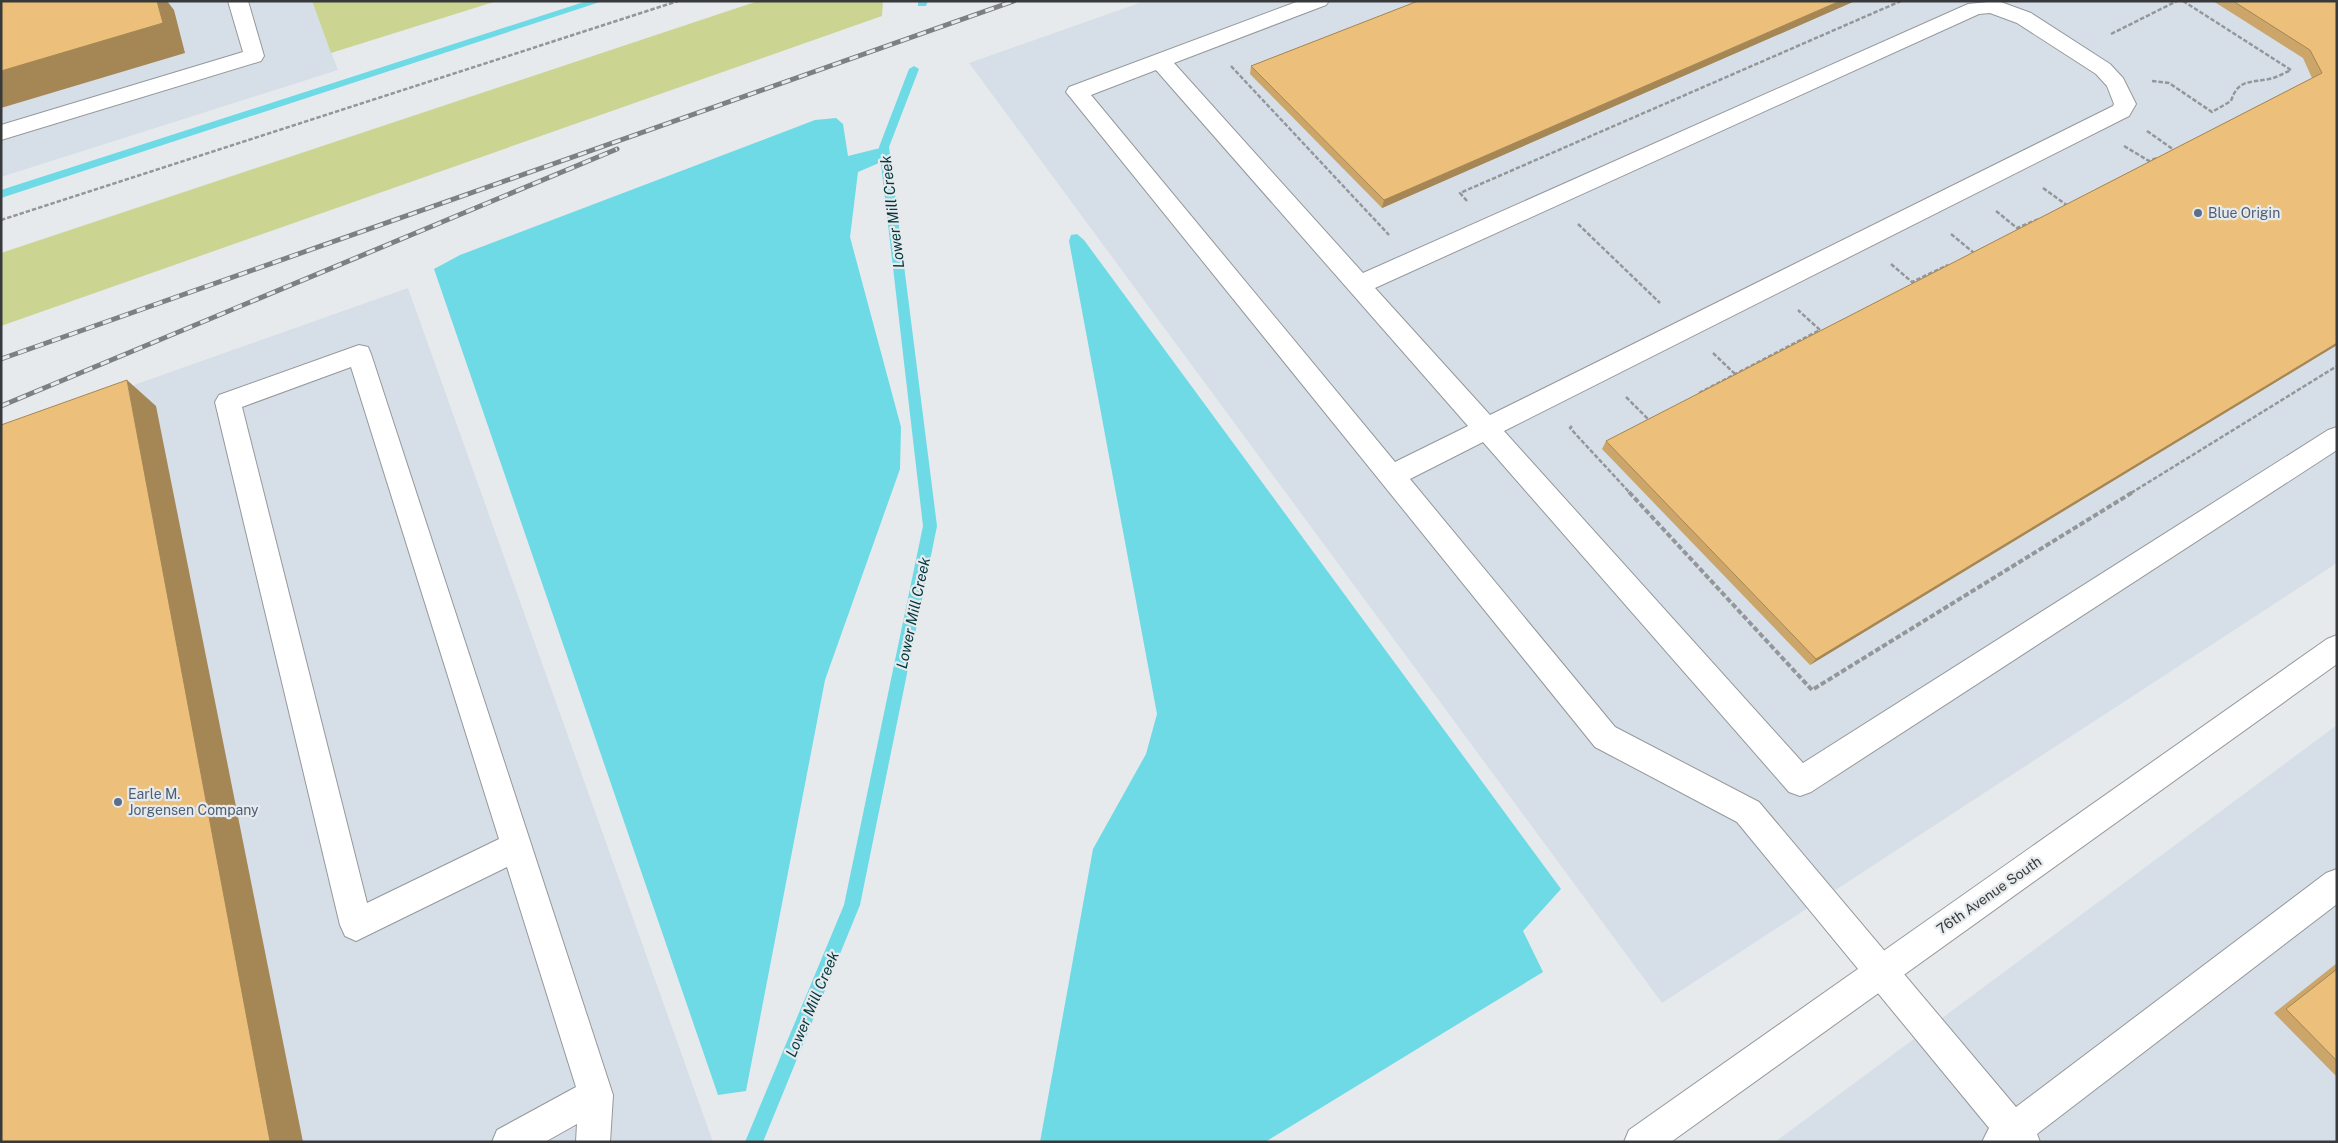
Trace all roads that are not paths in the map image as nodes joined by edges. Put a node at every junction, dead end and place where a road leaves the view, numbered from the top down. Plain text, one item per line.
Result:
1 (238, 1) edge
2 (1319, 1) edge
3 (1160, 61) junction
4 (1, 133) edge
5 (1360, 285) junction
6 (1486, 428) junction
7 (2337, 437) edge
8 (1391, 476) junction
9 (2337, 648) edge
10 (516, 847) junction
11 (2337, 884) edge
12 (1881, 972) junction
13 (596, 1095) junction
14 (2012, 1138) edge
15 (509, 1142) edge
16 (593, 1142) edge
17 (1641, 1142) edge

1 - 4 street
2 - 3 street
3 - 5 street
3 - 8 street
5 - 6 street
5 - 6 street
6 - 7 street
6 - 8 street
8 - 12 street
9 - 12 street, 76th Avenue South
10 - 10 street
10 - 13 street
11 - 14 street
12 - 14 street
12 - 17 street, 76th Avenue South
13 - 15 street
13 - 16 street

